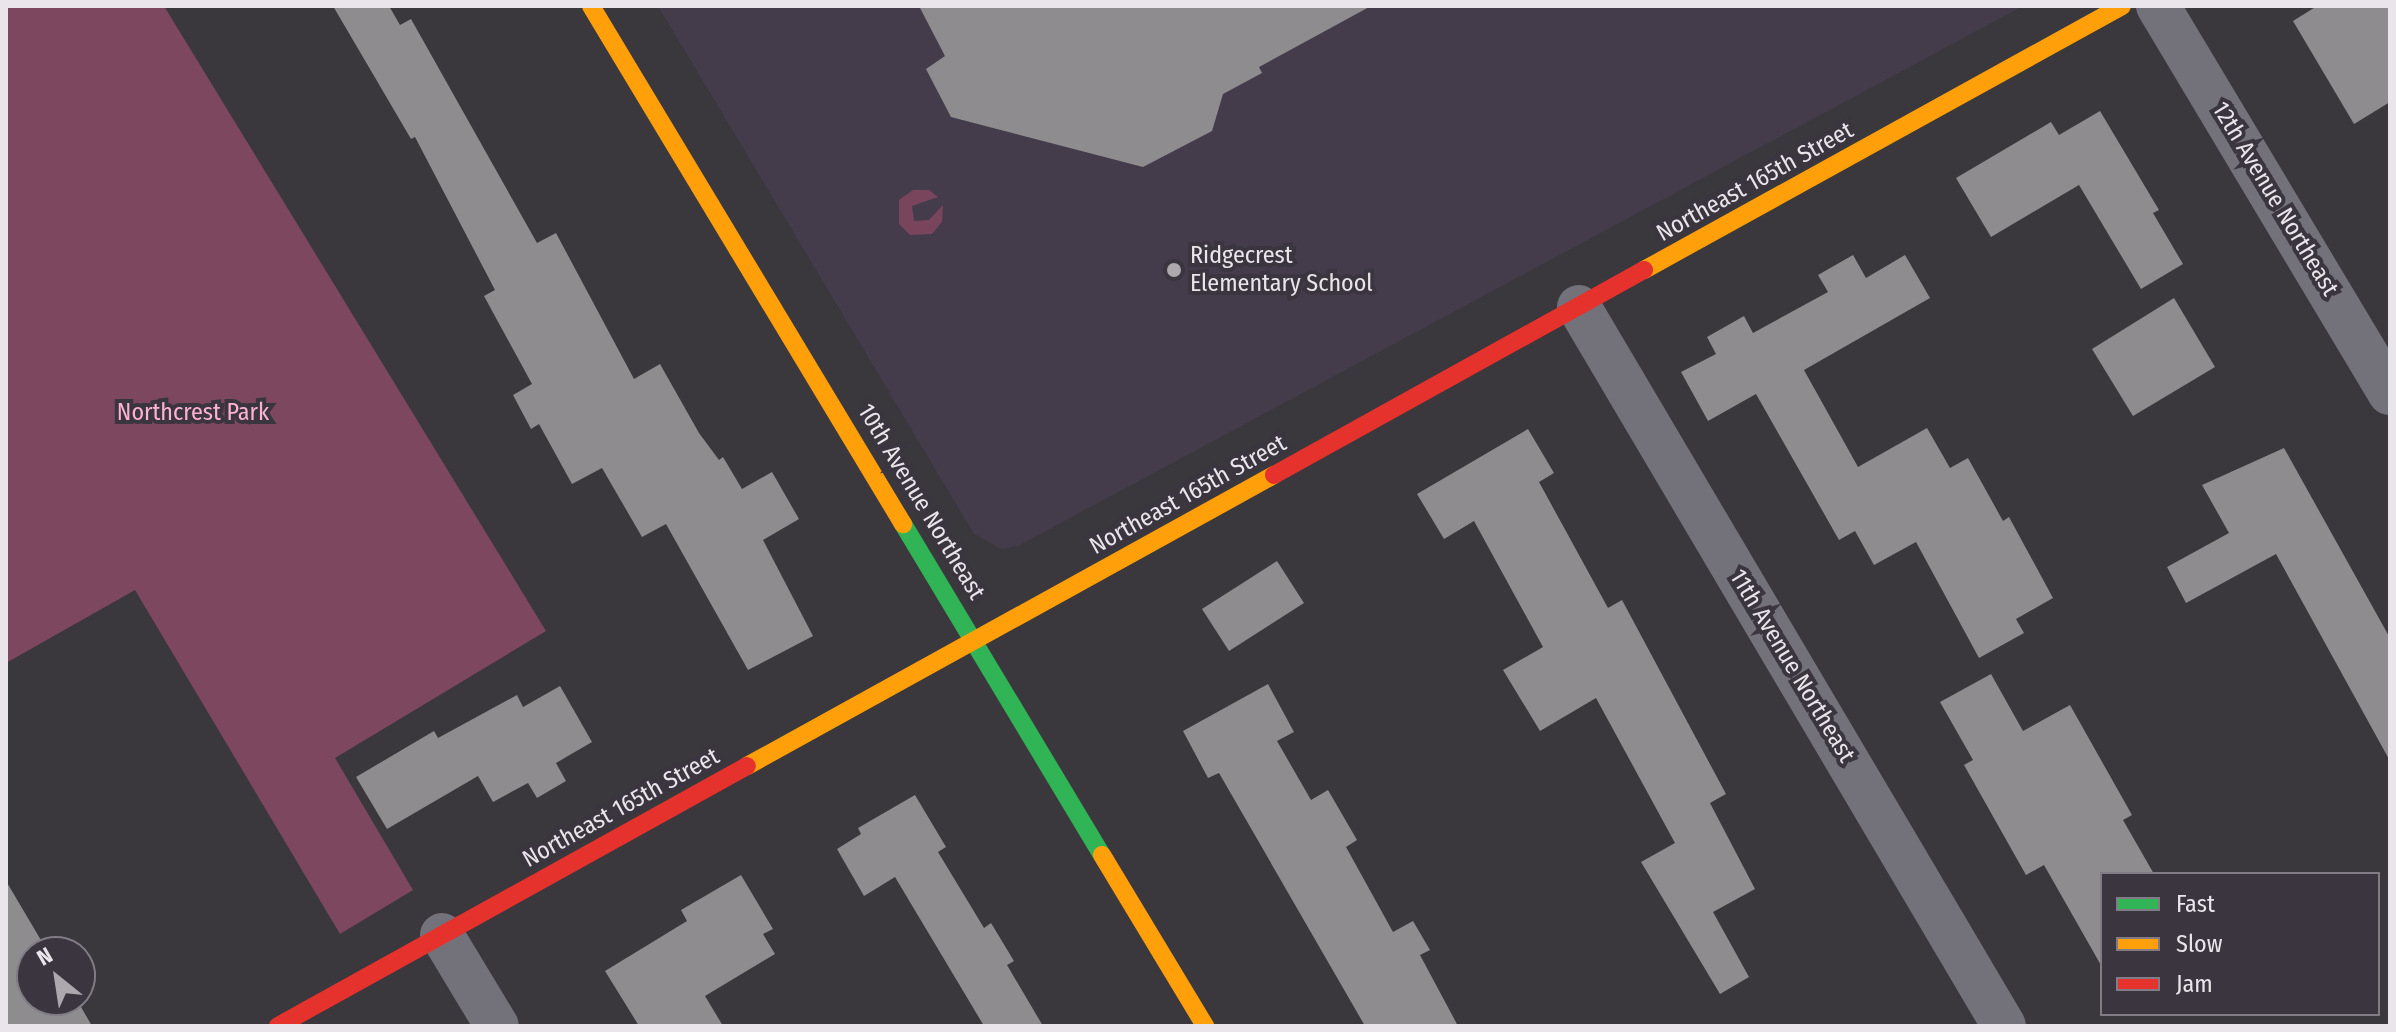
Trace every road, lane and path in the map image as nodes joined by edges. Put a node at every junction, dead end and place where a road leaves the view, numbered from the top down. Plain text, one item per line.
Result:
1 (591, 6) edge
2 (2122, 6) edge
3 (2158, 6) edge
4 (1579, 307) junction
5 (2390, 393) edge
6 (976, 640) junction
7 (442, 935) junction
8 (278, 1026) edge
9 (497, 1026) edge
10 (1205, 1026) edge
11 (2004, 1026) edge

1 - 6 street, 10th Avenue Northeast
2 - 4 street, Northeast 165th Street
3 - 5 street, 12th Avenue Northeast
4 - 6 street, Northeast 165th Street
4 - 11 street, 11th Avenue Northeast
6 - 7 street, Northeast 165th Street
6 - 10 street, 10th Avenue Northeast
7 - 8 street, Northeast 165th Street
7 - 9 street

